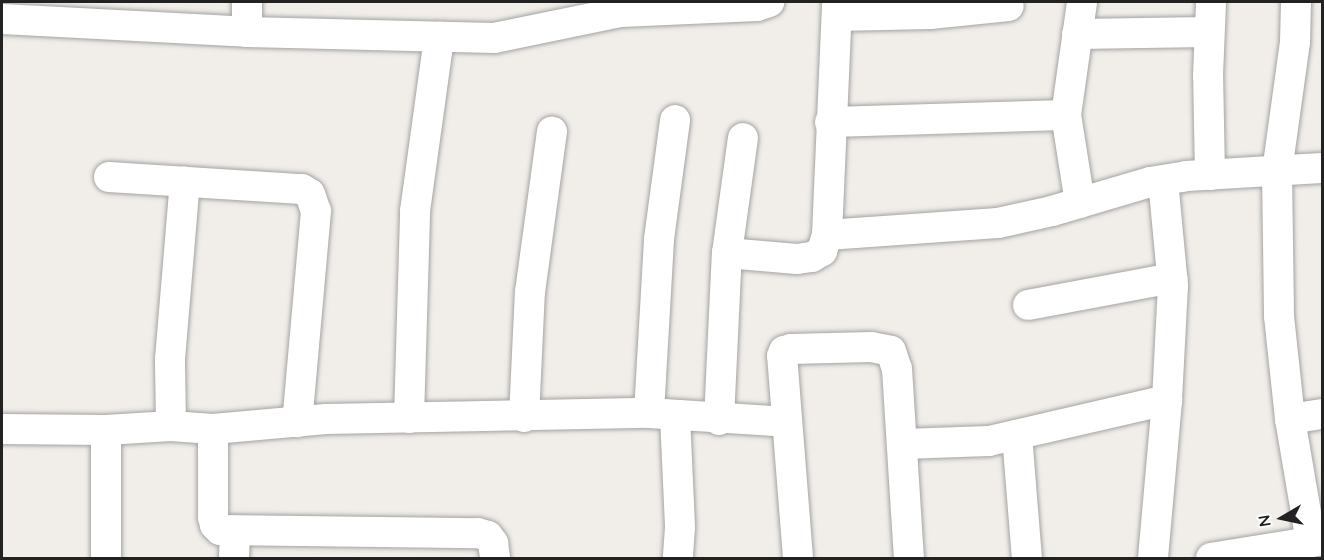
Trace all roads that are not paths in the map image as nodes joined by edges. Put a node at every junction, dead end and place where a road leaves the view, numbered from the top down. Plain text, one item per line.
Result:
1 (247, 2) edge
2 (769, 2) edge
3 (1082, 2) edge
4 (1210, 2) edge
5 (1296, 2) edge
6 (1009, 6) dead end
7 (621, 7) edge
8 (837, 9) edge
9 (2, 19) edge
10 (247, 32) junction
11 (1209, 32) junction
12 (1077, 34) junction
13 (439, 37) junction
14 (1066, 115) junction
15 (675, 120) dead end
16 (830, 122) junction
17 (552, 132) dead end
18 (743, 138) dead end
19 (1323, 168) edge
20 (1277, 171) junction
21 (1210, 175) junction
22 (109, 177) dead end
23 (1163, 180) junction
24 (185, 182) junction
25 (1080, 203) junction
26 (827, 236) junction
27 (727, 253) junction
28 (1172, 278) junction
29 (1028, 304) dead end
30 (1167, 400) junction
31 (662, 414) junction
32 (1323, 414) edge
33 (524, 417) junction
34 (409, 418) junction
35 (1290, 419) junction
36 (719, 420) junction
37 (297, 422) junction
38 (787, 422) junction
39 (171, 426) junction
40 (2, 429) edge
41 (213, 429) junction
42 (106, 430) junction
43 (1017, 435) junction
44 (903, 444) junction
45 (1317, 541) edge
46 (235, 545) edge
47 (106, 558) edge
48 (495, 558) edge
49 (678, 558) edge
50 (798, 558) edge
51 (909, 558) edge
52 (1027, 558) edge
53 (1153, 558) edge
54 (1211, 558) edge

1 - 10 street
2 - 7 street
3 - 12 street
4 - 11 street
5 - 20 street
6 - 8 street
7 - 13 street
8 - 16 street
9 - 10 street
10 - 13 street
11 - 12 street
11 - 21 street
12 - 14 street
13 - 34 street
14 - 16 street
14 - 25 street
15 - 31 street
16 - 26 street
17 - 33 street
18 - 27 street
19 - 20 street
20 - 21 street
20 - 35 street
21 - 23 street
22 - 24 street
23 - 25 street
23 - 28 street
24 - 37 street
24 - 39 street
25 - 26 street
26 - 27 street
27 - 36 street
28 - 29 street
28 - 30 street
30 - 43 street
30 - 53 street
31 - 33 street
31 - 36 street
31 - 49 street
32 - 35 street
33 - 34 street
34 - 37 street
35 - 45 street
36 - 38 street
37 - 41 street
38 - 44 street
38 - 50 street
39 - 41 street
39 - 42 street
40 - 42 street
41 - 46 street
42 - 47 street
43 - 44 street
43 - 52 street
44 - 51 street
45 - 54 street
46 - 48 street

